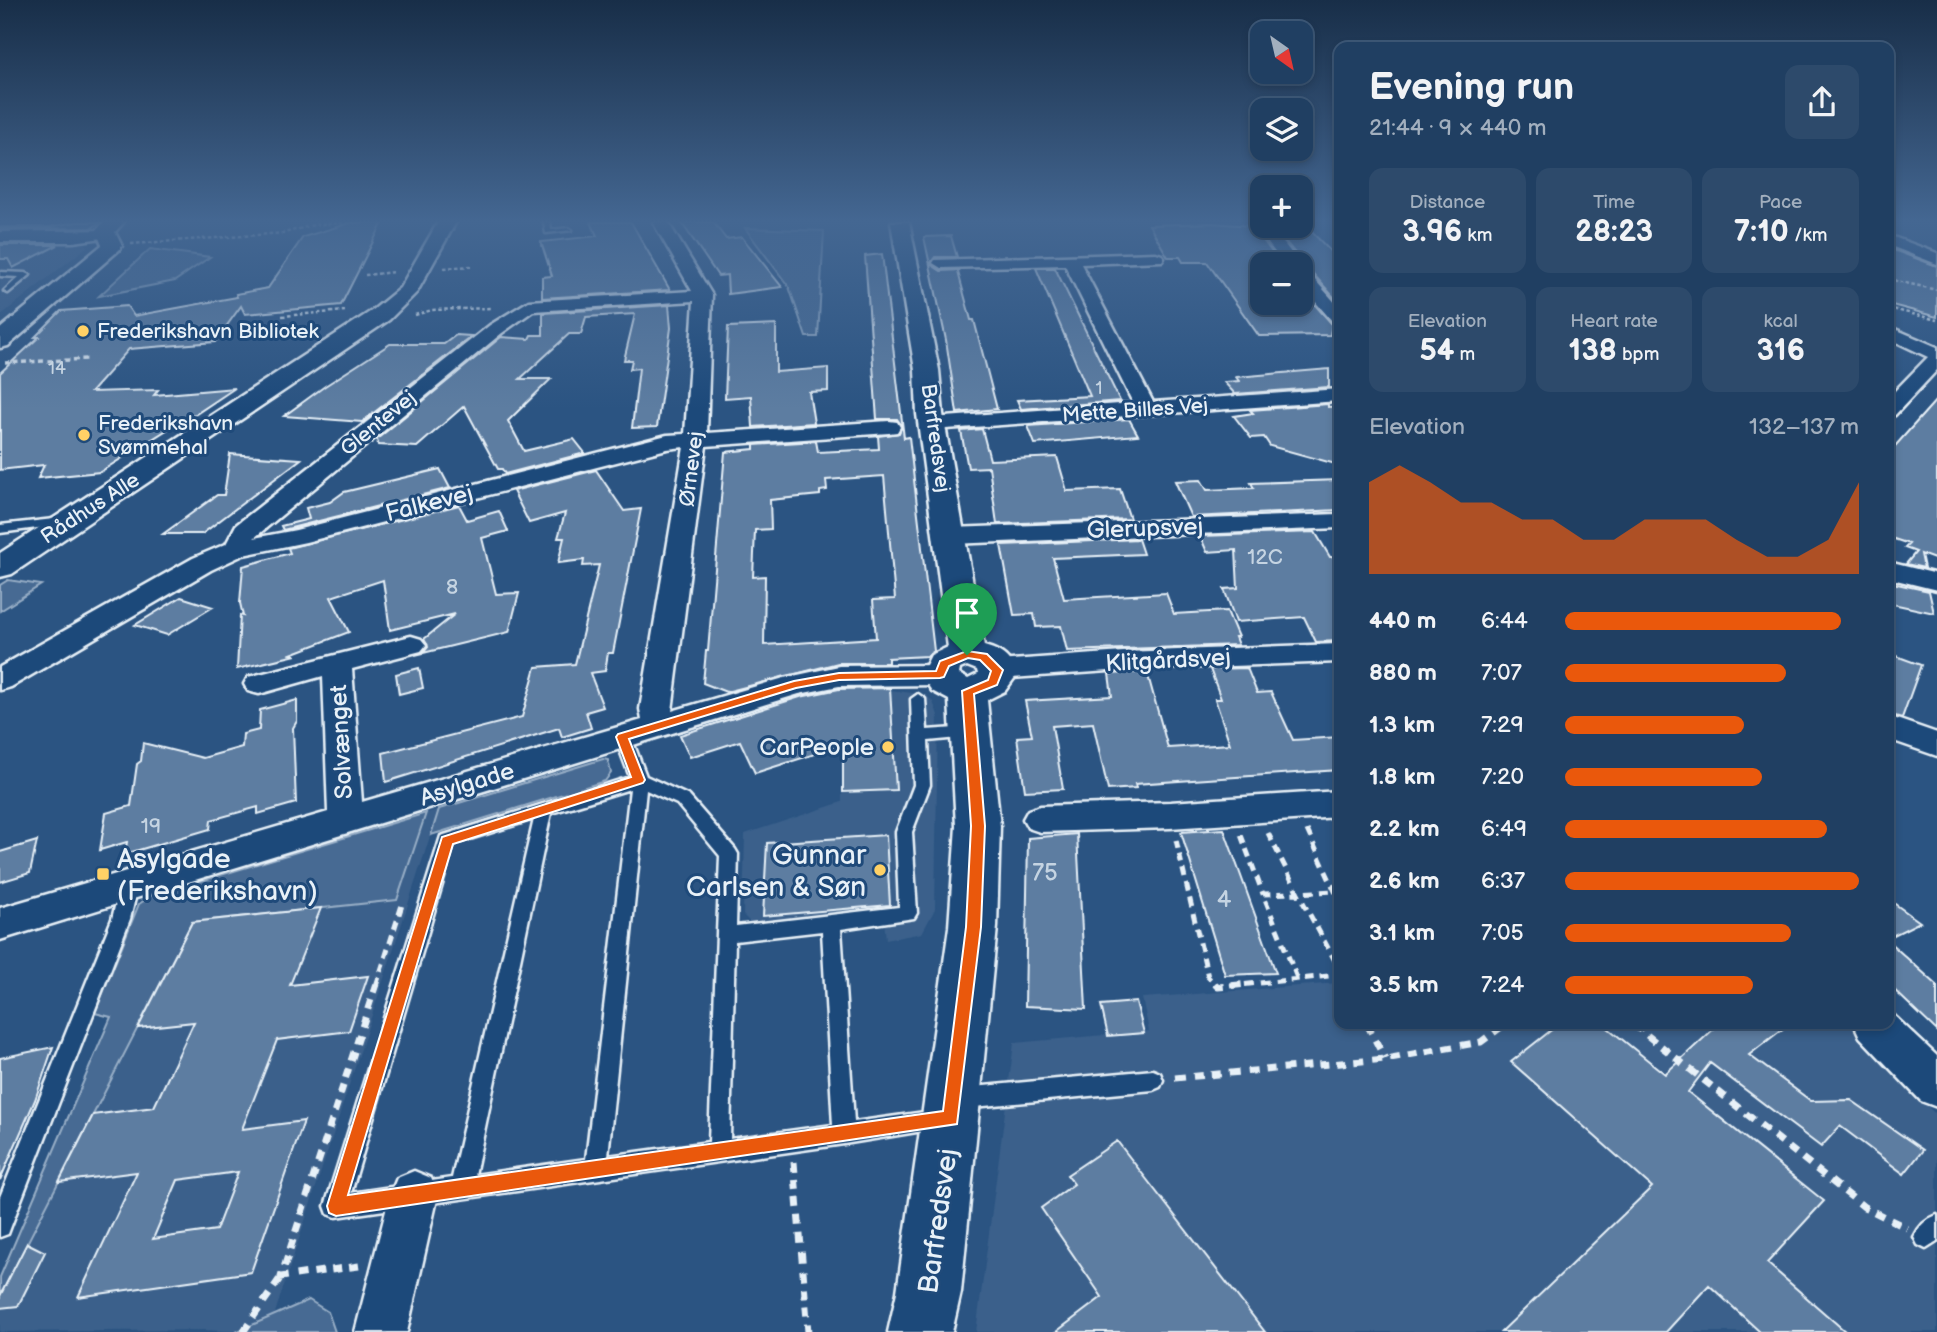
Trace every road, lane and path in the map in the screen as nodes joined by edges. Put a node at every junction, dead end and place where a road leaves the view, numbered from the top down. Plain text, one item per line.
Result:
1 (16, 284) edge
2 (58, 284) edge
3 (413, 284) edge
4 (697, 284) edge
5 (911, 284) edge
6 (1083, 284) edge
7 (1911, 284) edge
8 (1313, 288) edge
9 (1937, 290) edge
10 (8, 291) dead end
11 (703, 295) junction
12 (529, 306) junction
13 (1894, 310) edge
14 (1334, 312) edge
15 (282, 316) dead end
16 (381, 316) junction
17 (1937, 320) edge
18 (1894, 334) edge
19 (0, 341) edge
20 (1937, 356) edge
21 (88, 359) dead end
22 (3, 363) dead end
23 (1334, 395) edge
24 (1894, 404) edge
25 (1147, 410) junction
26 (932, 424) junction
27 (889, 427) dead end
28 (696, 439) junction
29 (71, 521) junction
30 (1334, 521) edge
31 (0, 529) edge
32 (951, 536) junction
33 (236, 549) junction
34 (0, 567) edge
35 (1894, 571) edge
36 (1937, 582) edge
37 (411, 645) dead end
38 (1334, 653) edge
39 (337, 663) junction
40 (0, 680) edge
41 (259, 684) dead end
42 (960, 687) junction
43 (659, 725) junction
44 (1894, 729) edge
45 (920, 736) junction
46 (622, 737) junction
47 (1937, 745) edge
48 (639, 780) junction
49 (1334, 804) edge
50 (1296, 807) junction
51 (544, 809) junction
52 (1244, 811) junction
53 (1170, 815) junction
54 (1040, 819) dead end
55 (346, 821) junction
56 (129, 886) junction
57 (1334, 889) edge
58 (1334, 891) edge
59 (1298, 893) junction
60 (1263, 894) junction
61 (831, 922) junction
62 (0, 924) edge
63 (726, 935) junction
64 (1334, 959) edge
65 (1334, 975) edge
66 (1297, 978) junction
67 (1370, 1029) edge
68 (1498, 1029) edge
69 (1645, 1029) edge
70 (1880, 1029) edge
71 (1385, 1059) junction
72 (1153, 1080) joint
73 (1937, 1086) edge
74 (952, 1109) junction
75 (844, 1134) junction
76 (794, 1142) junction
77 (719, 1152) junction
78 (596, 1170) junction
79 (438, 1192) junction
80 (0, 1226) edge
81 (1932, 1232) edge
82 (281, 1277) dead end
83 (243, 1332) edge
84 (381, 1332) edge
85 (808, 1332) edge
86 (919, 1332) edge

1 - 10 lane
2 - 19 street
3 - 16 street, Rådhus Alle
4 - 11 street
5 - 26 street, Barfredsvej
6 - 25 street
7 - 9 path
8 - 14 street
11 - 12 street
11 - 28 street, Ørnevej
12 - 16 path
12 - 33 street, Glentevej
13 - 17 path
15 - 16 path
16 - 29 street, Rådhus Alle
18 - 20 street
20 - 24 street
21 - 22 path
23 - 25 street, Mette Billes Vej
25 - 26 street, Mette Billes Vej
26 - 32 street, Barfredsvej
27 - 28 street, Falkevej
28 - 33 street, Falkevej
28 - 43 street, Ørnevej
29 - 31 lane
29 - 34 street, Rådhus Alle
30 - 32 street, Glerupsvej
32 - 42 street, Barfredsvej
33 - 40 street, Falkevej
35 - 36 street
37 - 39 street, Solvænget
38 - 42 street, Klitgårdsvej
39 - 41 street, Solvænget
39 - 55 street, Solvænget
42 - 43 street, Asylgade
42 - 45 lane
42 - 45 lane
42 - 74 street, Barfredsvej
43 - 46 street, Asylgade
44 - 47 street
45 - 61 lane
46 - 48 lane
46 - 55 street, Asylgade
48 - 51 lane
48 - 63 lane
48 - 78 lane
49 - 50 street
50 - 52 street
50 - 57 path
51 - 79 lane
51 - 79 lane
52 - 53 street
52 - 59 path
52 - 60 path
53 - 54 street
53 - 66 path
55 - 56 street, Asylgade
56 - 62 street, Asylgade
56 - 80 lane
58 - 59 path
59 - 60 path
59 - 64 path
60 - 66 path
61 - 63 lane
61 - 75 lane
63 - 77 lane
65 - 66 path
67 - 71 path
68 - 71 path
69 - 81 path
70 - 73 street
71 - 72 path
72 - 74 lane
74 - 75 lane
74 - 86 street, Barfredsvej
75 - 76 lane
76 - 77 lane
76 - 85 path
77 - 78 lane
78 - 79 lane
79 - 84 street
82 - 83 path

